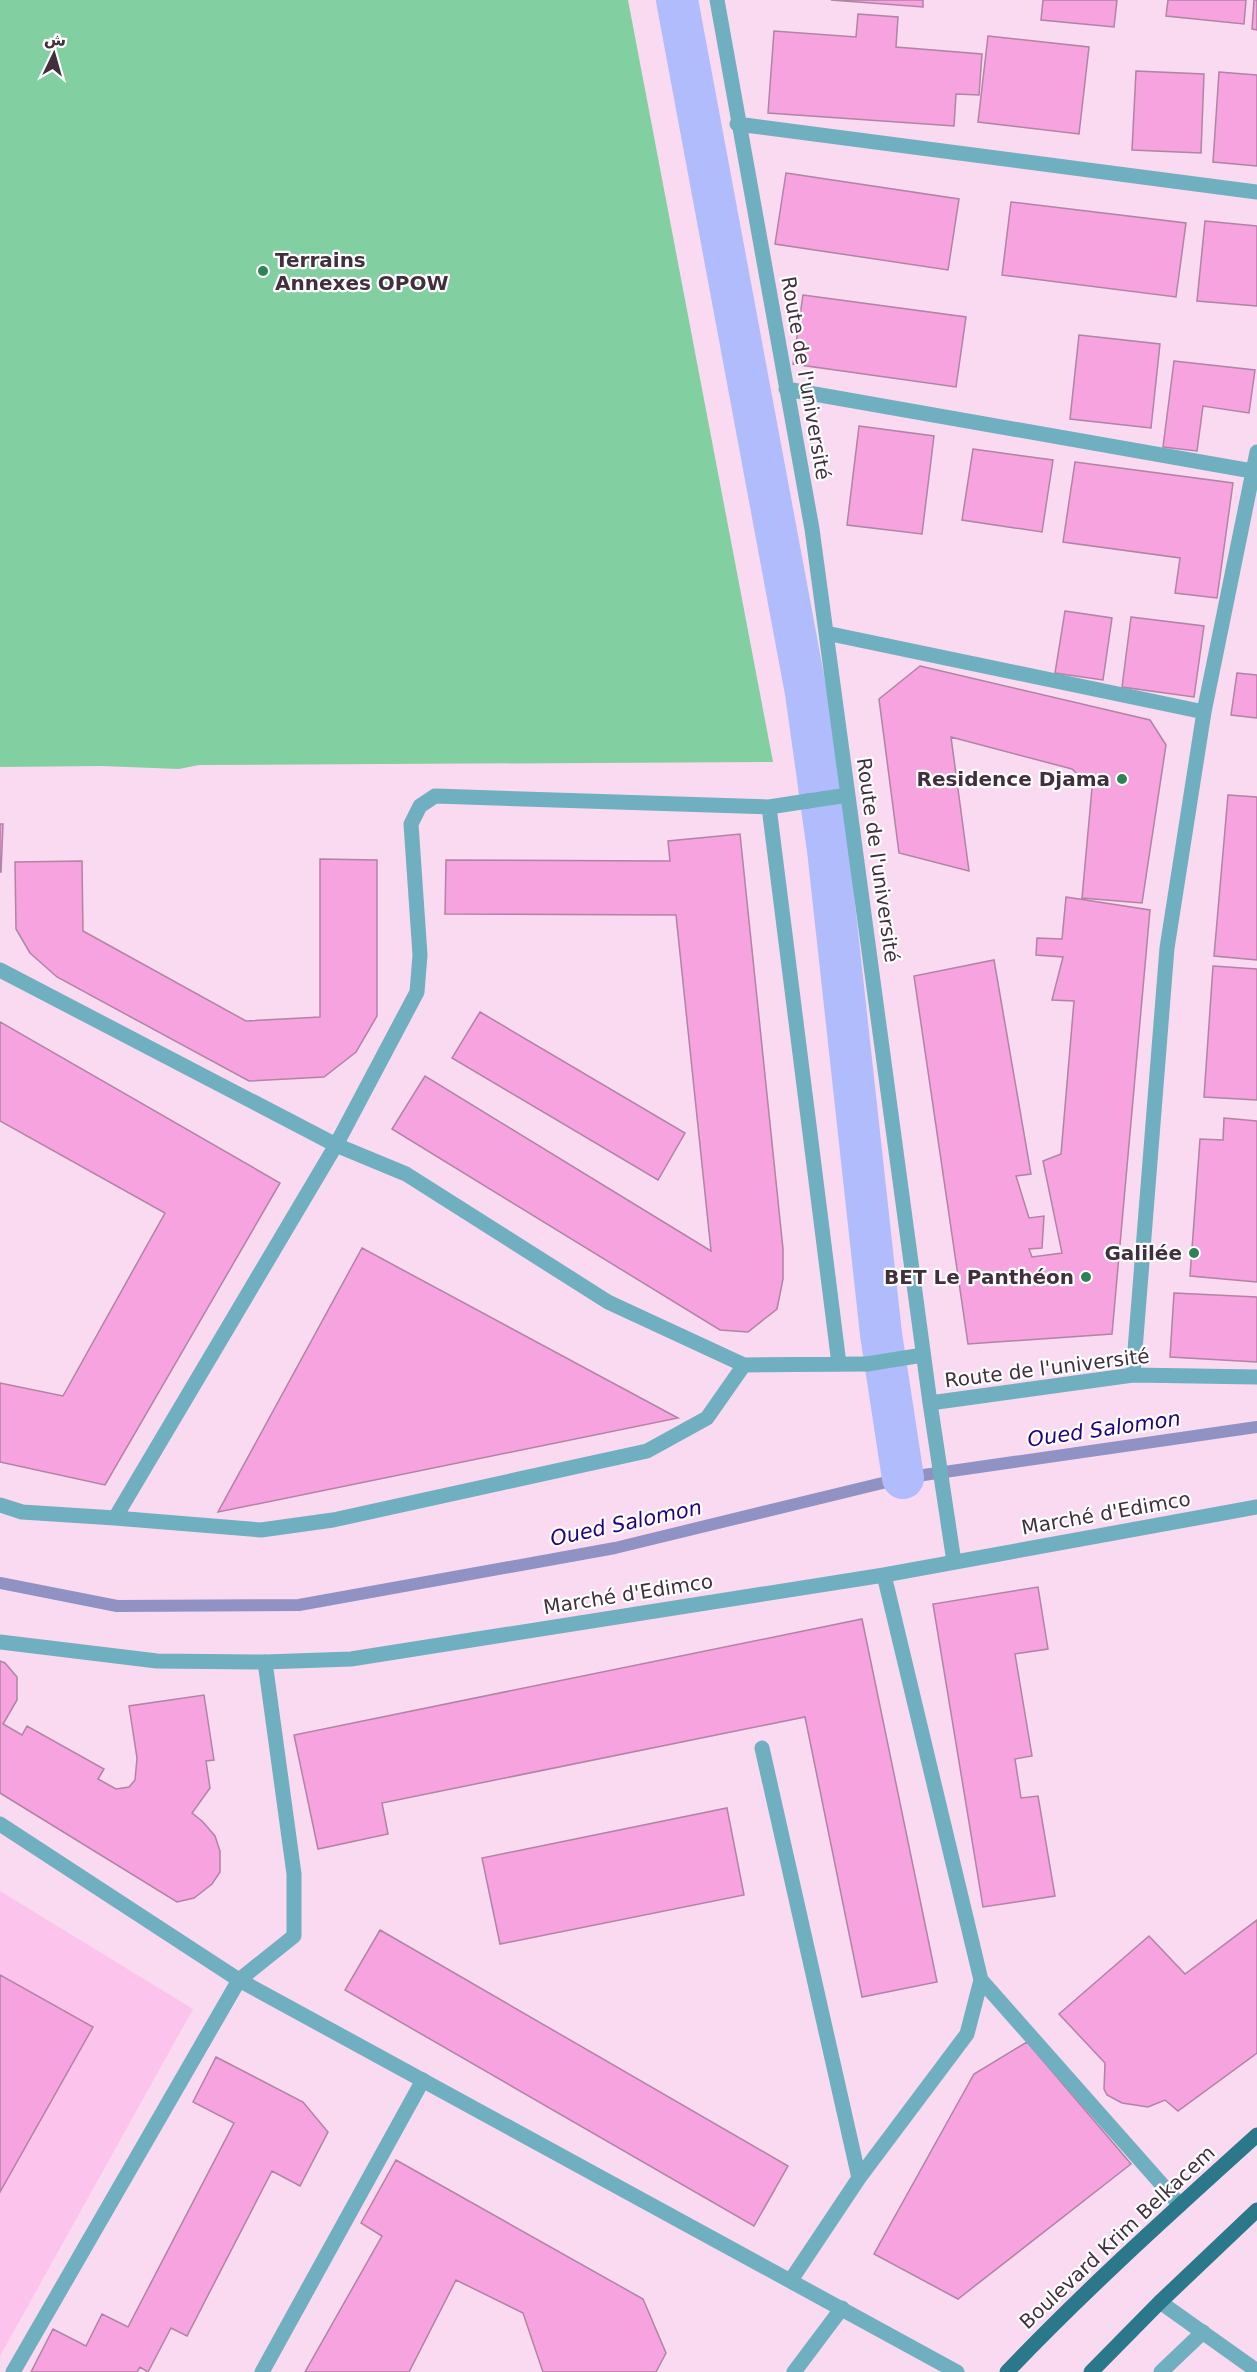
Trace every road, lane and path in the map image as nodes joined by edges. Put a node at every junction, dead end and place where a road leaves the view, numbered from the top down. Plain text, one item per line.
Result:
1 (717, 0) edge
2 (737, 124) junction
3 (1257, 192) edge
4 (786, 389) junction
5 (1257, 452) edge
6 (1252, 471) junction
7 (826, 633) junction
8 (1204, 712) junction
9 (848, 795) junction
10 (769, 807) junction
11 (0, 970) edge
12 (336, 1145) junction
13 (919, 1356) junction
14 (838, 1364) junction
15 (744, 1365) junction
16 (1133, 1375) junction
17 (1257, 1377) edge
18 (930, 1403) junction
19 (0, 1505) edge
20 (1257, 1507) edge
21 (115, 1518) junction
22 (954, 1562) junction
23 (884, 1575) junction
24 (0, 1642) edge
25 (265, 1662) junction
26 (762, 1748) dead end
27 (0, 1824) edge
28 (239, 1980) junction
29 (981, 1980) junction
30 (423, 2080) junction
31 (1257, 2135) edge
32 (859, 2178) junction
33 (1180, 2205) junction
34 (1256, 2212) edge
35 (791, 2280) junction
36 (1160, 2302) junction
37 (842, 2308) junction
38 (1203, 2332) junction
39 (1257, 2371) edge
40 (13, 2372) edge
41 (262, 2372) edge
42 (794, 2372) edge
43 (957, 2372) edge
44 (1007, 2372) edge
45 (1091, 2372) edge
46 (1161, 2372) edge

1 - 2 street, Route de l'université
2 - 3 street
2 - 4 street, Route de l'université
4 - 6 street
4 - 7 street, Route de l'université
5 - 6 street
6 - 8 street
7 - 8 street
7 - 9 street, Route de l'université
8 - 16 street
9 - 10 street
9 - 13 street, Route de l'université
10 - 12 street
10 - 14 street
11 - 12 street
12 - 15 street
12 - 21 street
13 - 14 street
13 - 18 street, Route de l'université
14 - 15 street
15 - 21 street
16 - 17 street, Route de l'université
16 - 18 street, Route de l'université
18 - 22 street
19 - 21 street
20 - 22 street, Marché d'Edimco
22 - 23 street, Marché d'Edimco
23 - 25 street, Marché d'Edimco
23 - 29 street
24 - 25 street, Marché d'Edimco
25 - 28 street
26 - 32 street
27 - 28 street
28 - 30 street
28 - 40 street
29 - 32 street
29 - 33 street
30 - 35 street
30 - 41 street
31 - 33 main road, Boulevard Krim Belkacem
32 - 35 street
33 - 44 main road, Boulevard Krim Belkacem
34 - 36 main road
35 - 37 street
36 - 38 street
36 - 45 main road
37 - 42 street
37 - 43 street
38 - 39 street
38 - 46 street

